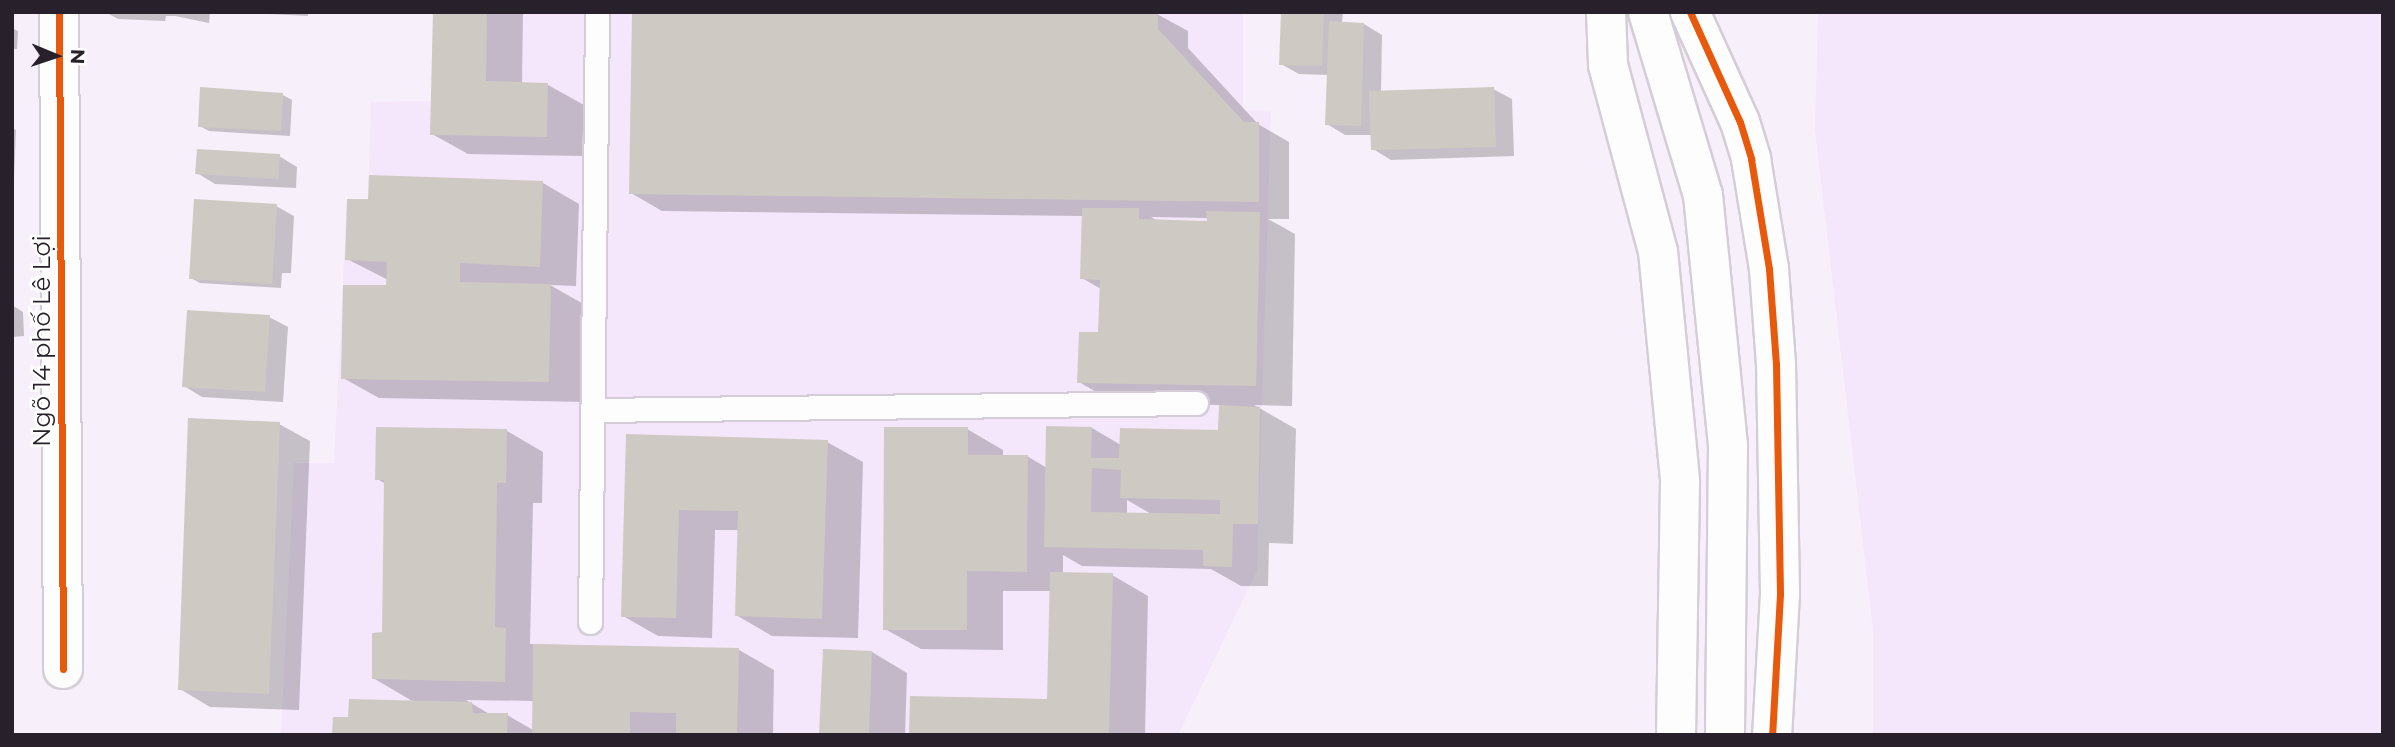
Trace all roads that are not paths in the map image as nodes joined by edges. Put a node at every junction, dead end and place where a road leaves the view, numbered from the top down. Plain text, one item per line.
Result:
1 (59, 12) edge
2 (597, 12) edge
3 (1606, 12) edge
4 (1648, 12) edge
5 (1690, 12) edge
6 (1196, 403) dead end
7 (592, 410) junction
8 (590, 622) dead end
9 (63, 669) dead end
10 (1676, 735) edge
11 (1725, 735) edge
12 (1772, 735) edge

1 - 9 main road, Ngõ 14 phố Lê Lợi
2 - 7 lane
3 - 10 main road
4 - 11 main road
5 - 12 main road
6 - 7 lane
7 - 8 lane

